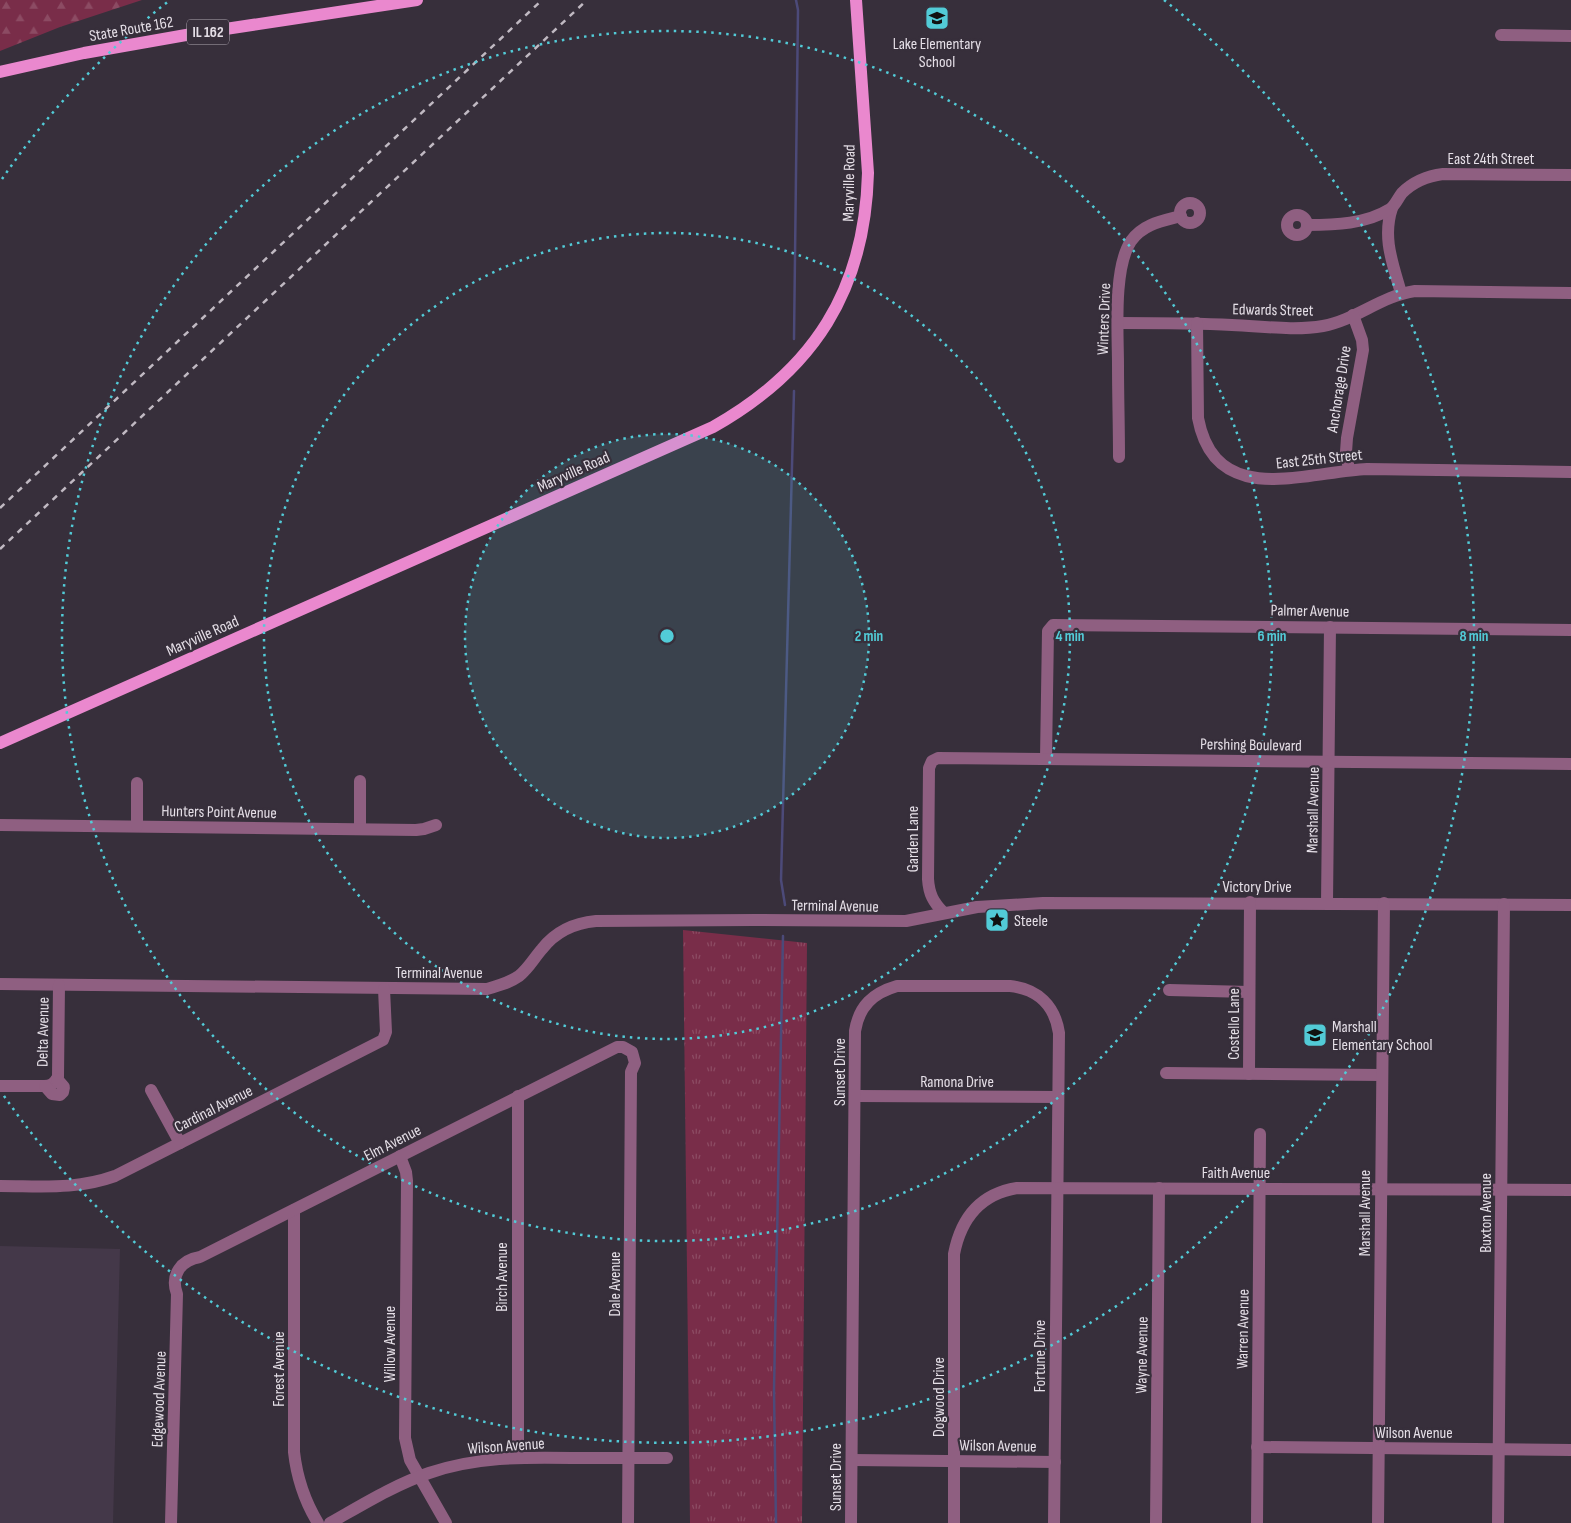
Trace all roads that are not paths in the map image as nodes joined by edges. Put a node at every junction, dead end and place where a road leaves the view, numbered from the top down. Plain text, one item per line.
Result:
1 (417, 0) edge
2 (856, 0) edge
3 (1501, 35) dead end
4 (1571, 36) edge
5 (0, 72) edge
6 (1571, 175) edge
7 (1392, 208) junction
8 (1181, 216) dead end
9 (1307, 225) dead end
10 (1401, 293) junction
11 (1571, 293) edge
12 (1353, 315) junction
13 (1118, 323) junction
14 (1197, 323) junction
15 (1119, 457) dead end
16 (1349, 470) junction
17 (1571, 472) edge
18 (1330, 627) junction
19 (1571, 630) edge
20 (0, 743) edge
21 (1046, 758) junction
22 (932, 761) joint
23 (1329, 761) junction
24 (1571, 764) edge
25 (360, 782) dead end
26 (138, 784) dead end
27 (0, 825) edge
28 (436, 825) dead end
29 (137, 826) junction
30 (360, 829) junction
31 (1250, 902) junction
32 (1327, 903) junction
33 (1384, 903) junction
34 (1504, 904) junction
35 (1571, 905) edge
36 (944, 913) junction
37 (0, 984) edge
38 (59, 985) junction
39 (384, 989) junction
40 (1168, 990) dead end
41 (1249, 992) junction
42 (628, 1049) joint
43 (1166, 1073) dead end
44 (1249, 1074) junction
45 (1382, 1075) junction
46 (0, 1086) edge
47 (151, 1090) dead end
48 (518, 1096) junction
49 (855, 1096) junction
50 (1058, 1098) junction
51 (1260, 1134) dead end
52 (180, 1143) junction
53 (400, 1156) junction
54 (0, 1186) edge
55 (1057, 1188) junction
56 (1159, 1188) junction
57 (1260, 1189) junction
58 (1380, 1189) junction
59 (1501, 1190) junction
60 (1571, 1190) edge
61 (294, 1210) junction
62 (954, 1272) joint
63 (175, 1276) joint
64 (1257, 1447) junction
65 (1379, 1448) junction
66 (1499, 1449) junction
67 (1571, 1450) edge
68 (518, 1458) junction
69 (628, 1458) junction
70 (667, 1458) dead end
71 (852, 1460) junction
72 (954, 1461) junction
73 (1055, 1462) junction
74 (419, 1476) junction
75 (172, 1523) edge
76 (318, 1523) edge
77 (330, 1523) edge
78 (446, 1523) edge
79 (628, 1523) edge
80 (851, 1523) edge
81 (954, 1523) edge
82 (1054, 1523) edge
83 (1156, 1523) edge
84 (1256, 1523) edge
85 (1378, 1523) edge
86 (1498, 1523) edge

1 - 5 main road, State Route 162 / IL 162
2 - 20 main road, Maryville Road
3 - 4 street
6 - 7 street, East 24th Street
7 - 9 street
7 - 10 street
8 - 13 street, Winters Drive
10 - 11 street, Edwards Street
10 - 12 street, Edwards Street
12 - 14 street, Edwards Street
12 - 16 street, Anchorage Drive
13 - 14 street, Edwards Street
13 - 15 street, Winters Drive
14 - 16 street, East 25th Street
16 - 17 street, East 25th Street
18 - 19 street, Palmer Avenue
18 - 21 street, Palmer Avenue
18 - 23 street, Marshall Avenue
21 - 22 street, Pershing Boulevard
21 - 23 street, Pershing Boulevard
22 - 36 street, Garden Lane
23 - 24 street, Pershing Boulevard
23 - 32 street, Marshall Avenue
25 - 30 street
26 - 29 street
27 - 29 street, Hunters Point Avenue
28 - 30 street, Hunters Point Avenue
29 - 30 street, Hunters Point Avenue
31 - 32 street, Victory Drive
31 - 36 street, Victory Drive
31 - 41 street, Costello Lane
32 - 33 street, Victory Drive
33 - 34 street, Victory Drive
33 - 45 street, Marshall Avenue
34 - 35 street, Victory Drive
34 - 59 street, Buxton Avenue
36 - 39 street, Terminal Avenue
37 - 38 street, Terminal Avenue
38 - 39 street, Terminal Avenue
38 - 46 street, Delta Avenue
39 - 52 street, Cardinal Avenue
40 - 41 street
41 - 44 street, Costello Lane
42 - 48 street, Elm Avenue
42 - 69 street, Dale Avenue
43 - 44 street
44 - 45 street, Costello Lane
45 - 58 street, Marshall Avenue
47 - 52 street
48 - 53 street, Elm Avenue
48 - 68 street, Birch Avenue
49 - 50 street, Ramona Drive
49 - 50 street, Sunset Drive
49 - 71 street, Sunset Drive
50 - 55 street, Sunset Drive
51 - 57 street, Warren Avenue
52 - 54 street, Cardinal Avenue
53 - 61 street, Elm Avenue
53 - 74 street, Willow Avenue
55 - 56 street, Faith Avenue
55 - 62 street, Faith Avenue
55 - 73 street, Fortune Drive
56 - 57 street, Faith Avenue
56 - 83 street, Wayne Avenue
57 - 58 street, Faith Avenue
57 - 64 street, Warren Avenue
58 - 59 street, Faith Avenue
58 - 65 street, Marshall Avenue
59 - 60 street, Faith Avenue
59 - 66 street, Buxton Avenue
61 - 63 street, Elm Avenue
61 - 76 street, Forest Avenue
62 - 72 street, Dogwood Drive
63 - 75 street, Edgewood Avenue
64 - 65 street, Wilson Avenue
64 - 84 street, Warren Avenue
65 - 66 street, Wilson Avenue
65 - 85 street, Marshall Avenue
66 - 67 street, Wilson Avenue
66 - 86 street, Buxton Avenue
68 - 69 street, Wilson Avenue
68 - 74 street, Wilson Avenue
69 - 70 street, Wilson Avenue
69 - 79 street, Dale Avenue
71 - 72 street, Wilson Avenue
71 - 80 street, Sunset Drive
72 - 73 street, Wilson Avenue
72 - 81 street, Dogwood Drive
73 - 82 street, Fortune Drive
74 - 77 street, Wilson Avenue
74 - 78 street, Willow Avenue

